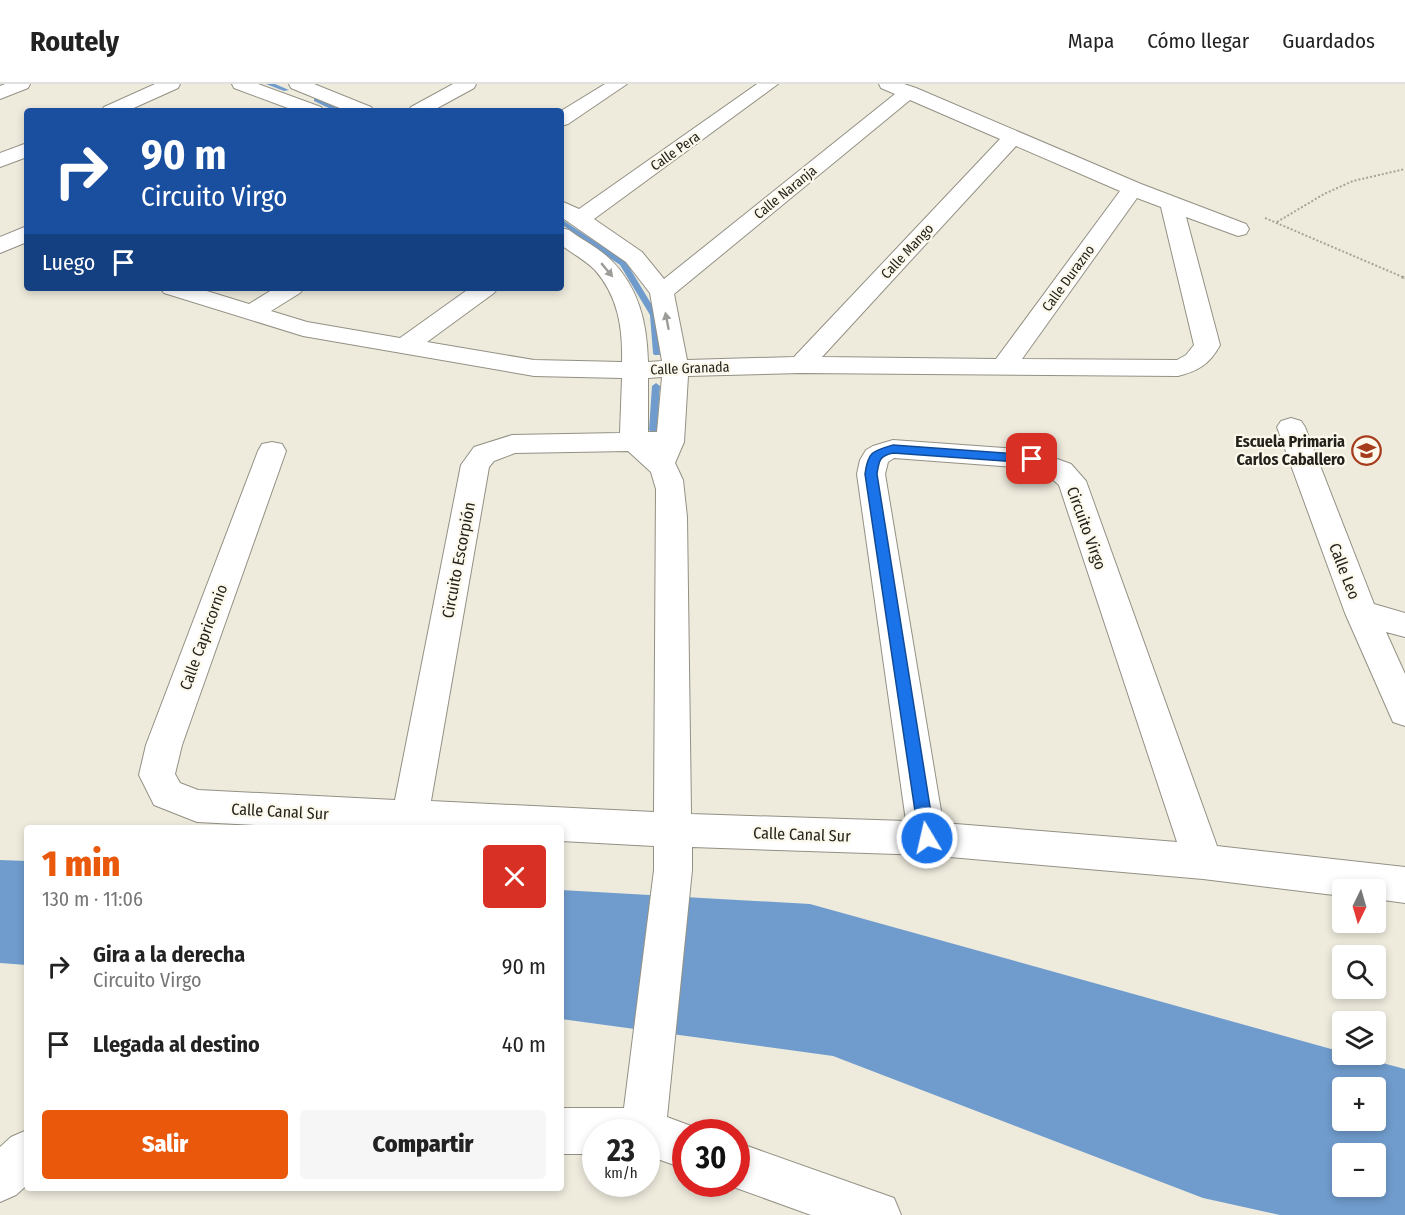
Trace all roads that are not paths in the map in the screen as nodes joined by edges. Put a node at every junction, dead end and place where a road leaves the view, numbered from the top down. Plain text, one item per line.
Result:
1 (21, 84) edge
2 (171, 84) edge
3 (242, 84) edge
4 (467, 84) edge
5 (618, 84) edge
6 (770, 84) edge
7 (888, 84) edge
8 (303, 89) edge
9 (909, 92) junction
10 (0, 93) edge
11 (118, 108) edge
12 (270, 108) edge
13 (312, 108) edge
14 (356, 108) edge
15 (423, 108) edge
16 (564, 118) edge
17 (1013, 138) junction
18 (24, 150) edge
19 (0, 161) edge
20 (1133, 189) junction
21 (1172, 206) junction
22 (571, 213) edge
23 (1238, 229) dead end
24 (564, 237) edge
25 (181, 291) edge
26 (287, 291) edge
27 (482, 291) edge
28 (662, 292) junction
29 (251, 313) junction
30 (404, 347) junction
31 (801, 365) junction
32 (1003, 367) junction
33 (676, 369) junction
34 (634, 370) junction
35 (1291, 427) dead end
36 (634, 441) junction
37 (272, 451) dead end
38 (666, 452) junction
39 (1361, 613) junction
40 (1405, 625) edge
41 (1405, 712) edge
42 (197, 806) joint
43 (410, 817) junction
44 (674, 830) junction
45 (927, 838) junction
46 (1203, 862) junction
47 (1405, 885) edge
48 (645, 1111) junction
49 (564, 1130) edge
50 (672, 1134) edge
51 (24, 1156) edge
52 (750, 1171) edge
53 (0, 1179) edge
54 (851, 1211) edge

1 - 10 street
2 - 11 street
3 - 8 street
4 - 15 street
5 - 16 street
6 - 22 street, Calle Pera
7 - 9 street
8 - 12 street
8 - 13 street
8 - 14 street
9 - 17 street
9 - 28 street, Calle Naranja
17 - 20 street
17 - 31 street, Calle Mango
18 - 19 street
20 - 21 street
20 - 32 street, Calle Durazno
21 - 23 street
21 - 32 street, Calle Granada
22 - 28 street
24 -> 34 street
25 - 29 street, Calle Granada
26 - 29 street
27 - 30 street
33 -> 28 street
29 - 30 street, Calle Granada
30 - 34 street, Calle Granada
31 - 32 street, Calle Granada
31 - 33 street, Calle Granada
33 - 34 street, Calle Granada
33 - 38 street
34 - 36 street
35 - 39 street, Calle Leo
36 - 38 street
36 - 43 street, Circuito Escorpión
37 - 42 street, Calle Capricornio
38 - 44 street
39 - 40 street
39 - 41 street, Calle Leo
42 - 43 street, Calle Canal Sur
43 - 44 street, Calle Canal Sur
44 - 45 street, Calle Canal Sur
44 - 48 street
45 - 46 street, Calle Canal Sur
45 - 46 street, Circuito Virgo
46 - 47 street, Calle Canal Sur
48 - 49 street
48 - 50 street
51 - 53 street
52 - 54 street

